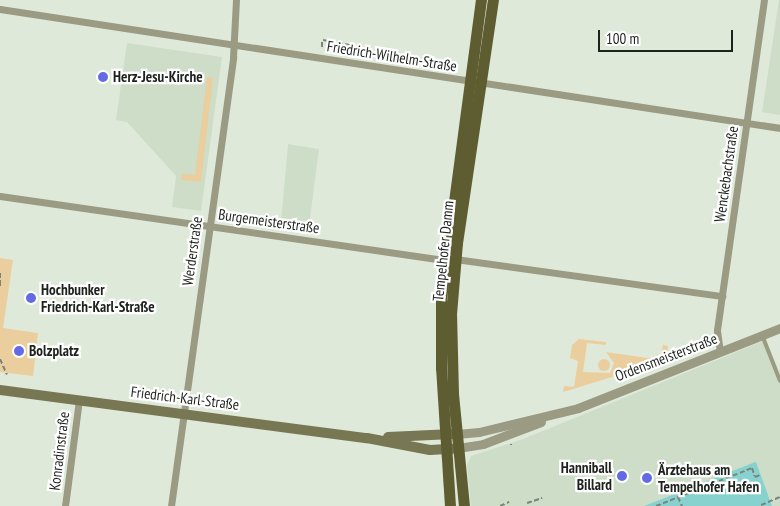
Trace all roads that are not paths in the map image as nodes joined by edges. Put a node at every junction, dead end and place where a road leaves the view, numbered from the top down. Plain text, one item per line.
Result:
1 (236, 0) edge
2 (481, 0) edge
3 (493, 0) edge
4 (764, 0) edge
5 (0, 9) edge
6 (234, 46) junction
7 (475, 83) junction
8 (747, 123) junction
9 (780, 128) edge
10 (0, 196) edge
11 (209, 226) junction
12 (450, 260) junction
13 (722, 296) junction
14 (780, 328) edge
15 (762, 335) junction
16 (720, 352) junction
17 (780, 381) edge
18 (0, 390) edge
19 (79, 400) junction
20 (562, 412) junction
21 (184, 413) junction
22 (451, 434) junction
23 (367, 438) junction
24 (458, 448) junction
25 (446, 449) junction
26 (65, 506) edge
27 (171, 506) edge
28 (450, 506) edge
29 (464, 506) edge

1 - 6 street, Werderstraße
2 - 7 main road, Tempelhofer Damm
3 - 7 main road, Tempelhofer Damm
4 - 8 street, Wenckebachstraße
5 - 6 street, Friedrich-Wilhelm-Straße
6 - 7 street, Friedrich-Wilhelm-Straße
6 - 11 street, Werderstraße
7 - 8 street, Friedrich-Wilhelm-Straße
7 - 12 main road, Tempelhofer Damm
8 - 9 street, Friedrich-Wilhelm-Straße
8 - 13 street, Wenckebachstraße
10 - 11 street, Burgemeisterstraße
11 - 12 street, Burgemeisterstraße
11 - 21 street, Werderstraße
12 - 13 street, Burgemeisterstraße
12 - 22 main road, Tempelhofer Damm
13 - 16 street, Wenckebachstraße
14 - 15 street, Ordensmeisterstraße
15 - 16 street, Ordensmeisterstraße
15 - 17 lane
16 - 20 street, Ordensmeisterstraße
18 - 19 main road, Friedrich-Karl-Straße
19 - 21 main road, Friedrich-Karl-Straße
19 - 26 street, Konradinstraße
20 - 22 street, Ordensmeisterstraße
20 - 24 street, Ordensmeisterstraße
21 - 23 main road, Friedrich-Karl-Straße
21 - 27 street, Werderstraße
22 - 23 main road, Friedrich-Karl-Straße
22 - 24 main road, Tempelhofer Damm
22 - 25 main road, Tempelhofer Damm
23 - 25 main road, Friedrich-Karl-Straße
24 - 25 main road, Ordensmeisterstraße
24 - 29 main road, Tempelhofer Damm
25 - 28 main road, Tempelhofer Damm

